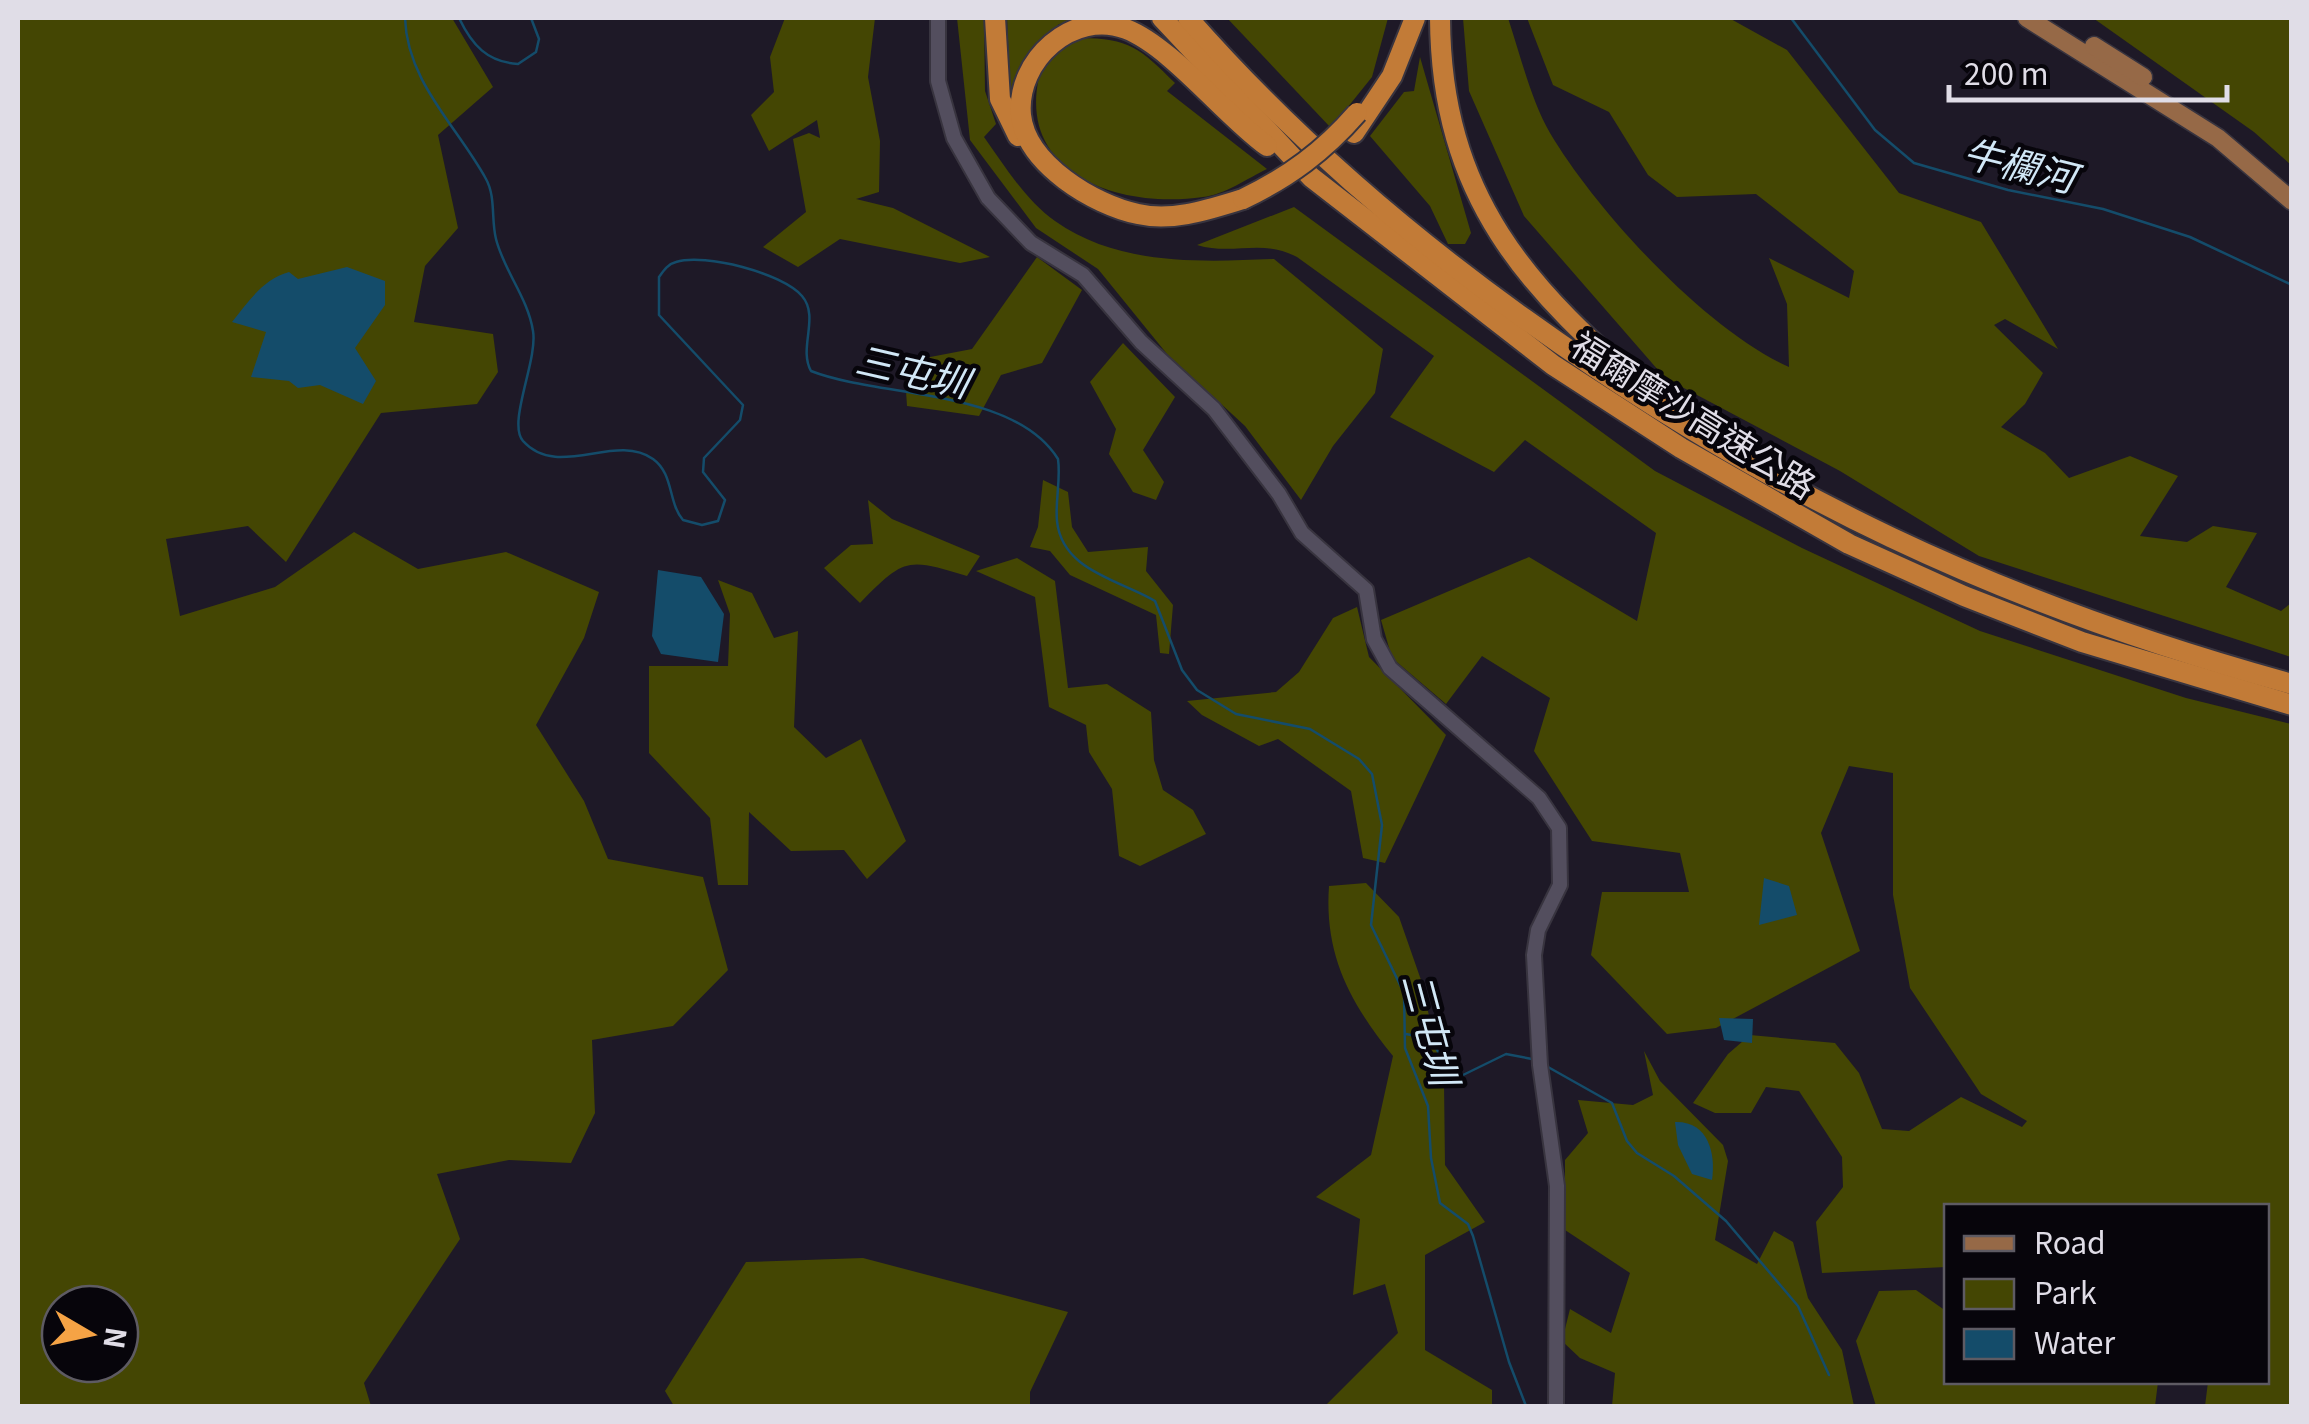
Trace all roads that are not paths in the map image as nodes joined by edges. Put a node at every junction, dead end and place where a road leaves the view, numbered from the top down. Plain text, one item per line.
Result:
1 (938, 18) edge
2 (995, 18) edge
3 (1162, 18) edge
4 (1188, 18) edge
5 (1404, 18) edge
6 (1415, 18) edge
7 (1440, 18) edge
8 (2027, 18) edge
9 (2047, 18) edge
10 (1355, 123) junction
11 (1311, 178) junction
12 (2292, 188) edge
13 (2292, 201) edge
14 (1248, 202) junction
15 (1713, 444) junction
16 (2292, 684) edge
17 (2292, 704) edge
18 (1556, 1406) edge

1 - 18 street
2 - 14 highway
3 - 11 highway, 福爾摩沙高速公路
4 - 15 highway, 福爾摩沙高速公路
5 - 10 highway
6 - 10 highway
7 - 15 highway
8 - 13 main road
9 - 12 main road
10 - 14 highway
11 - 14 highway
11 - 17 highway, 福爾摩沙高速公路
15 - 16 highway, 福爾摩沙高速公路

